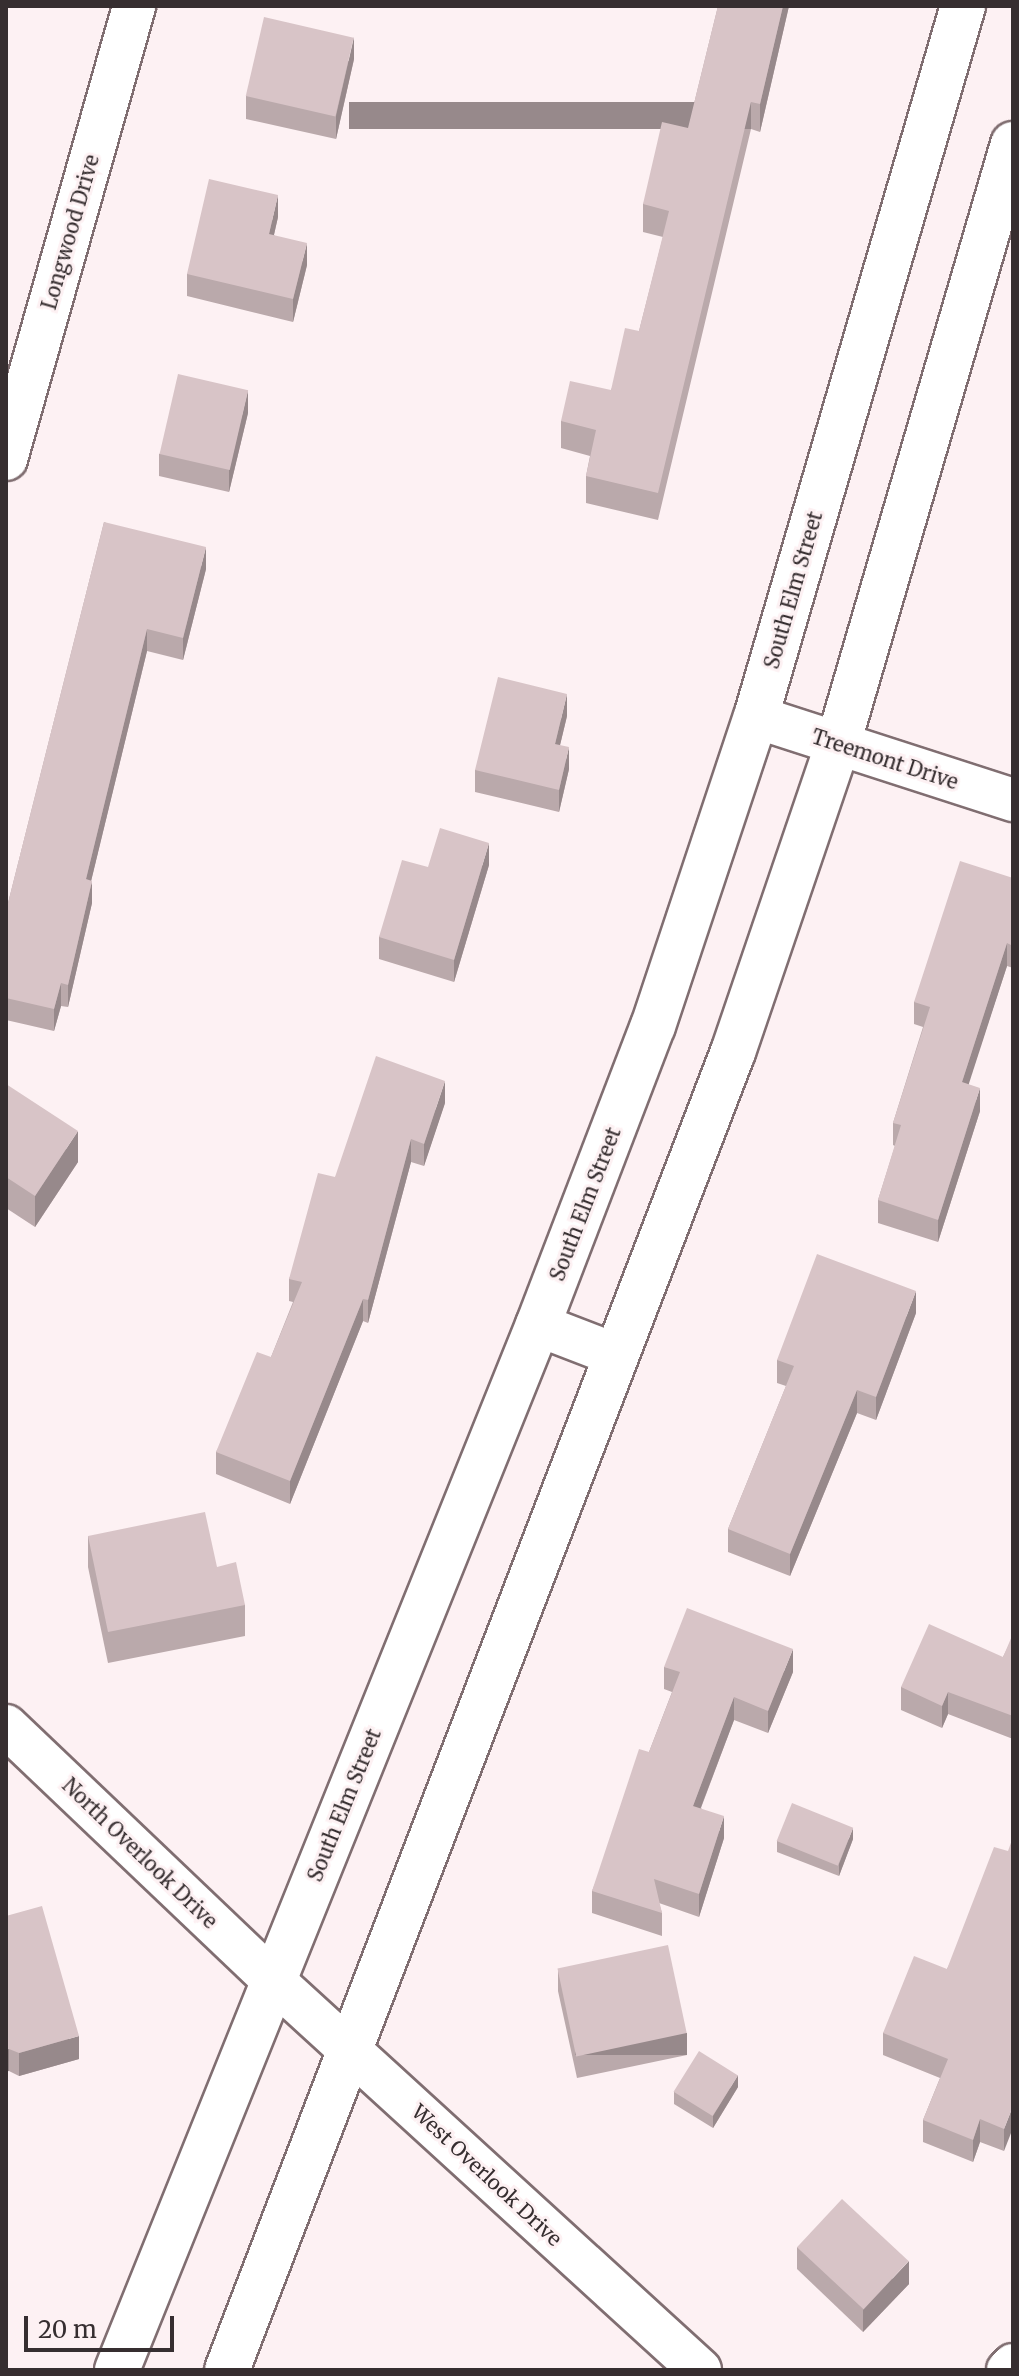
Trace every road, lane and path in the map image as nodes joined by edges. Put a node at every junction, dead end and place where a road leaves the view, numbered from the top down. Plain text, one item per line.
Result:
1 (134, 6) edge
2 (963, 6) edge
3 (1013, 144) edge
4 (6, 459) edge
5 (756, 717) junction
6 (838, 744) junction
7 (1013, 800) edge
8 (538, 1325) junction
9 (616, 1355) junction
10 (6, 1726) edge
11 (274, 1981) junction
12 (352, 2053) junction
13 (1013, 2365) edge
14 (117, 2370) edge
15 (227, 2370) edge
16 (700, 2370) edge
17 (1008, 2370) edge

1 - 4 street, Longwood Drive
2 - 5 street, South Elm Street
3 - 6 street
5 - 6 street, Treemont Drive
5 - 8 street, South Elm Street
6 - 7 street, Treemont Drive
6 - 9 street
8 - 9 street
8 - 11 street, South Elm Street
9 - 12 street
10 - 11 street, North Overlook Drive
11 - 12 street, West Overlook Drive
11 - 14 street, South Elm Street
12 - 15 street
12 - 16 street, West Overlook Drive
13 - 17 street

